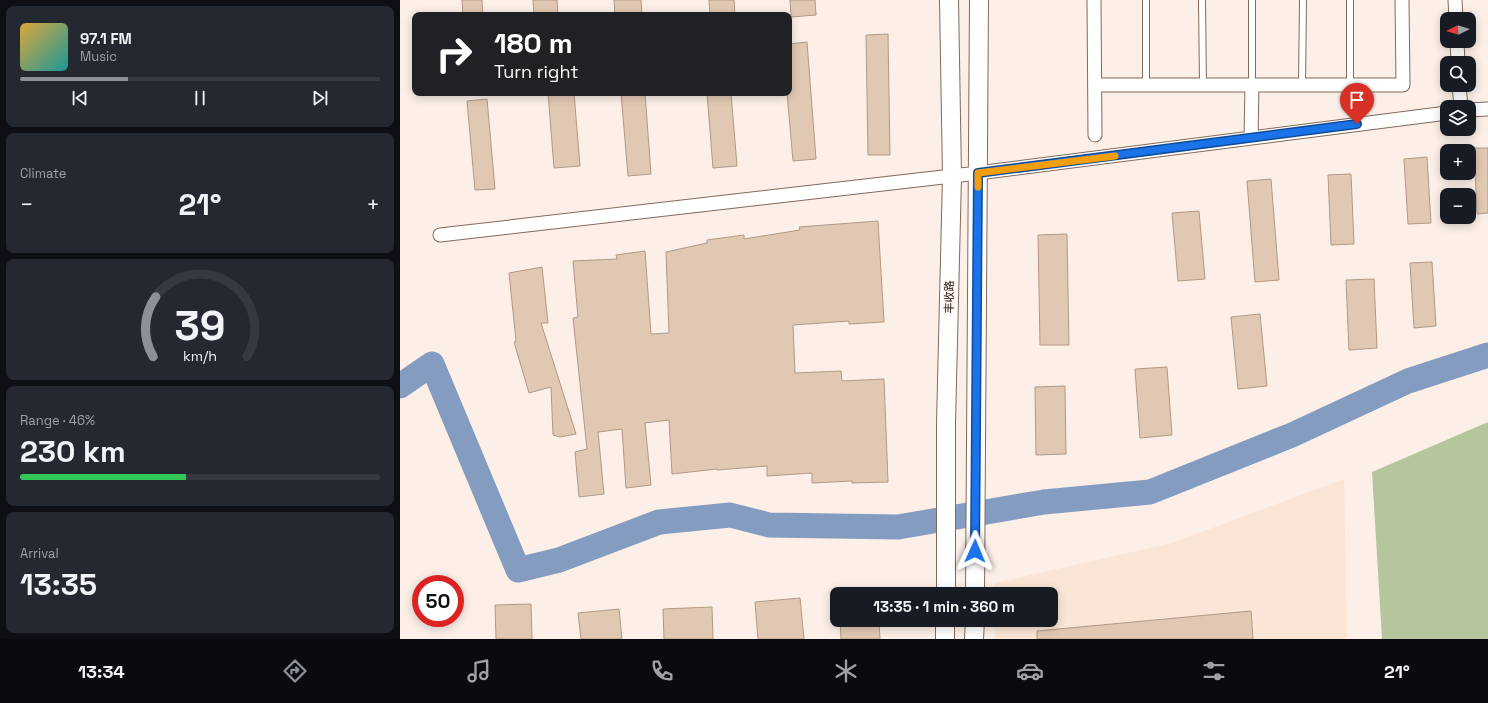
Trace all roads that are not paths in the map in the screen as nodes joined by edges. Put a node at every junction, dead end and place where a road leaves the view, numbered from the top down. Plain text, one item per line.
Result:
1 (949, 0) edge
2 (979, 0) edge
3 (1094, 0) edge
4 (1146, 0) edge
5 (1202, 0) edge
6 (1252, 0) edge
7 (1302, 0) edge
8 (1350, 0) edge
9 (1402, 0) edge
10 (1455, 0) edge
11 (1456, 12) edge
12 (1095, 85) junction
13 (1146, 85) junction
14 (1203, 85) junction
15 (1252, 85) junction
16 (1302, 85) junction
17 (1350, 85) junction
18 (1488, 109) edge
19 (1476, 110) edge
20 (1440, 114) edge
21 (1095, 135) dead end
22 (1251, 138) junction
23 (978, 173) junction
24 (952, 176) junction
25 (440, 236) dead end
26 (946, 587) edge
27 (975, 587) edge
28 (946, 627) edge
29 (975, 627) edge
30 (945, 639) edge
31 (974, 639) edge

1 - 24 main road, 丰收路
2 - 23 main road
3 - 12 street
4 - 13 lane
5 - 14 lane
6 - 15 lane
7 - 16 lane
8 - 17 lane
9 - 17 street
10 - 11 street
12 - 13 street
12 - 21 street
13 - 14 street
14 - 15 street
15 - 16 street
15 - 22 street
16 - 17 street
18 - 19 street
20 - 22 street
22 - 23 street
23 - 24 street
23 - 27 main road
24 - 25 street
24 - 26 main road, 丰收路
28 - 30 main road
29 - 31 main road

